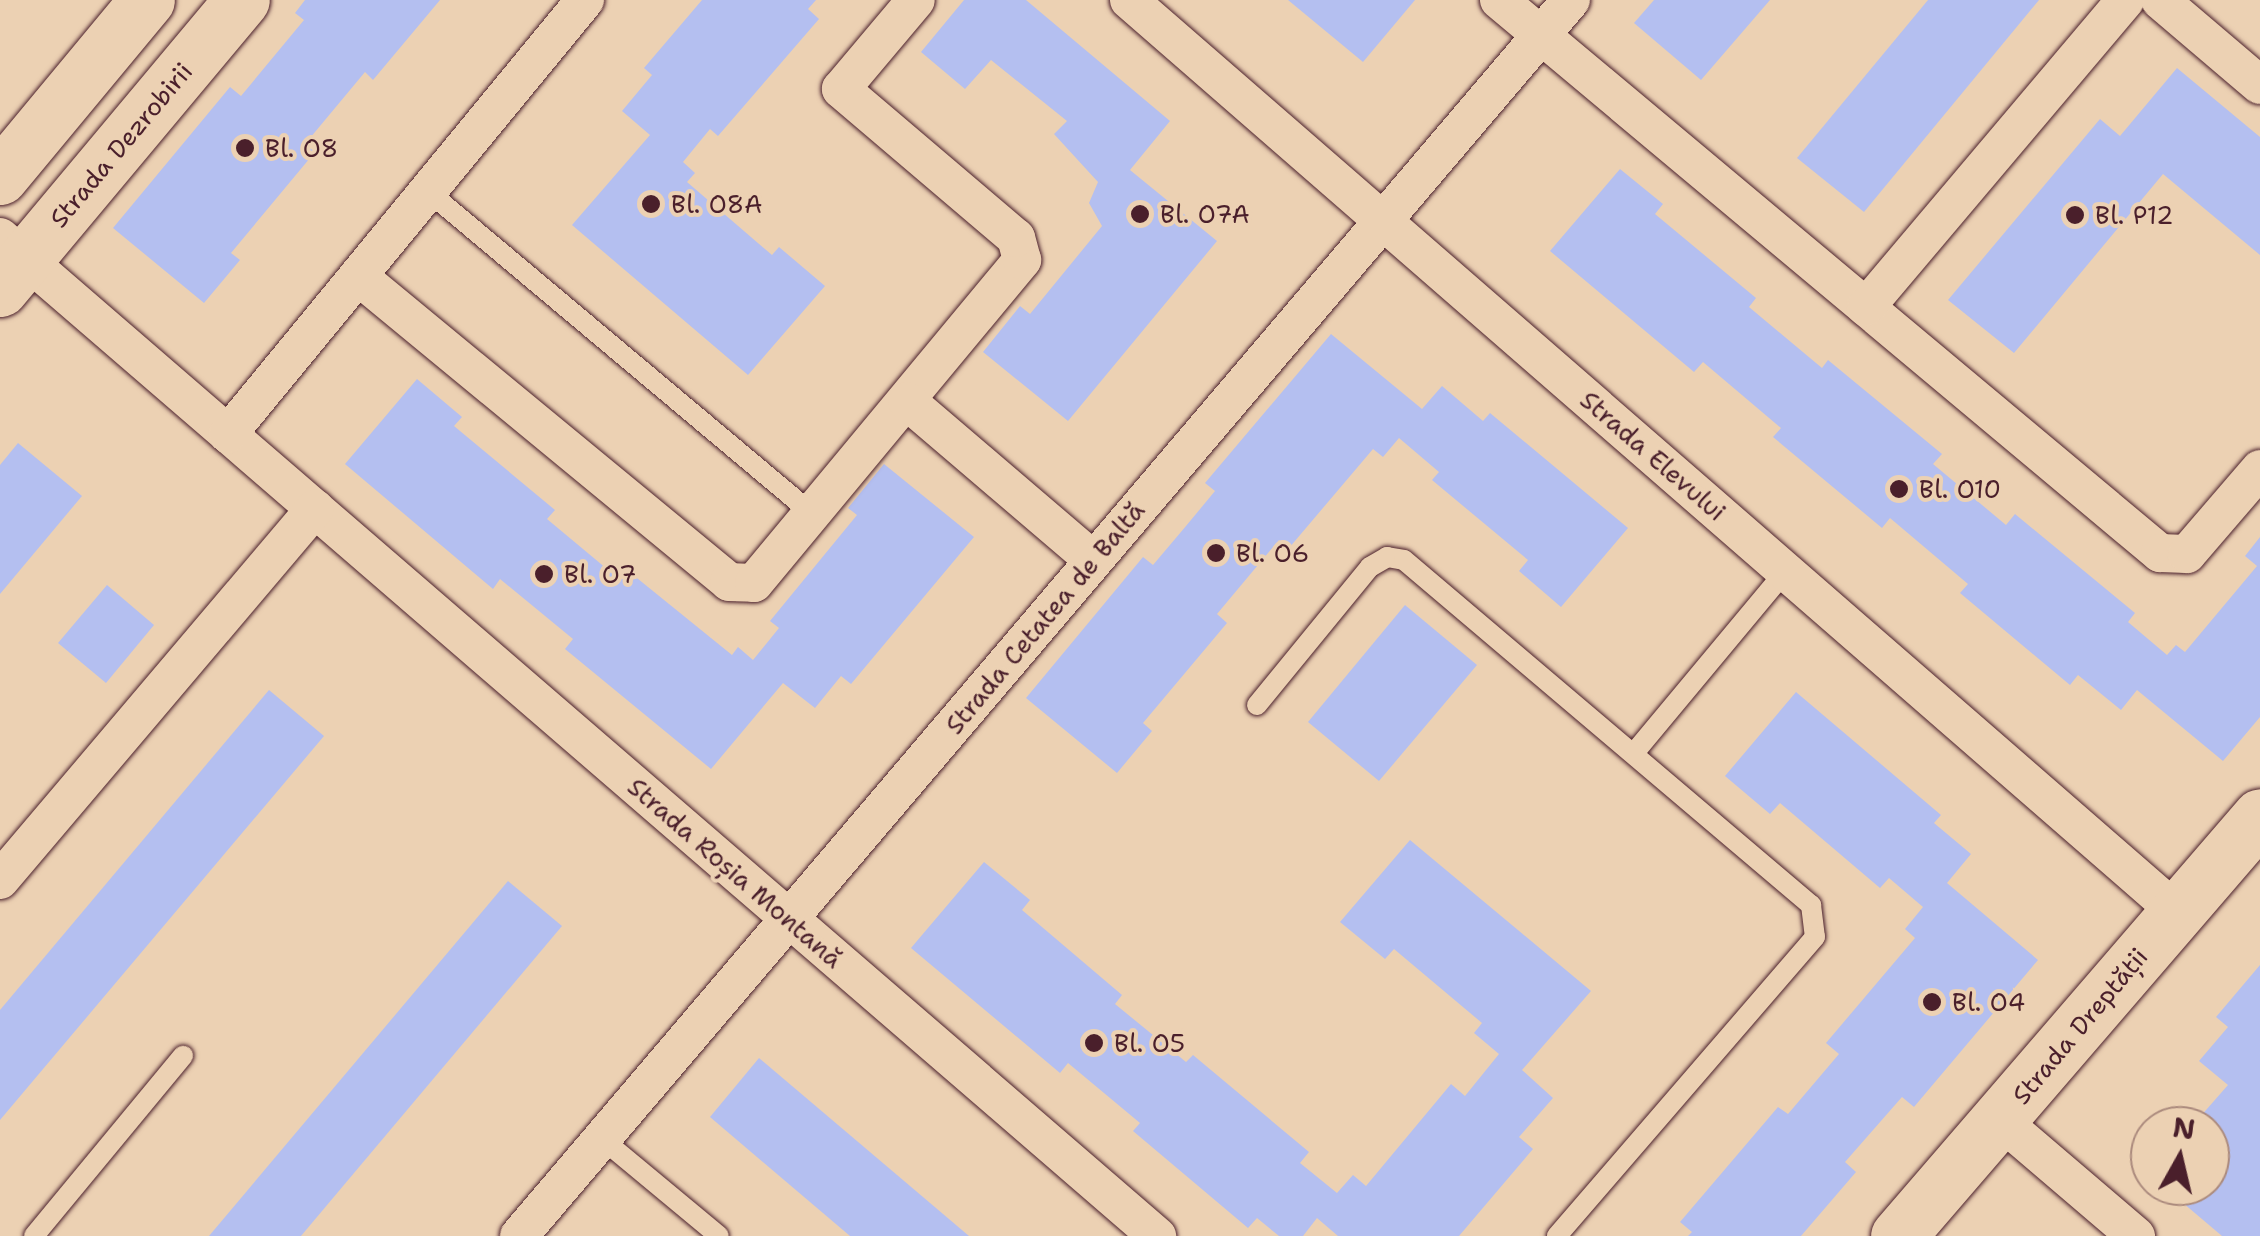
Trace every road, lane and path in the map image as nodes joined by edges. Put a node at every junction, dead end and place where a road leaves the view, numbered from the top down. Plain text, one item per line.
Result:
1 (147, 0) edge
2 (242, 0) edge
3 (585, 0) edge
4 (916, 0) edge
5 (1129, 0) edge
6 (1499, 0) edge
7 (1571, 0) edge
8 (2125, 0) edge
9 (2160, 0) edge
10 (1541, 36) junction
11 (2260, 85) edge
12 (0, 177) edge
13 (430, 193) junction
14 (1384, 219) junction
15 (8, 261) edge
16 (358, 276) junction
17 (1866, 307) junction
18 (907, 401) junction
19 (228, 434) junction
20 (2260, 469) edge
21 (315, 509) junction
22 (813, 514) junction
23 (1093, 560) junction
24 (1785, 572) junction
25 (1257, 704) dead end
26 (1634, 753) junction
27 (2260, 816) edge
28 (0, 880) edge
29 (2177, 912) junction
30 (788, 918) junction
31 (183, 1056) dead end
32 (2000, 1120) junction
33 (602, 1138) junction
34 (34, 1236) edge
35 (518, 1236) edge
36 (719, 1236) edge
37 (1156, 1236) edge
38 (1556, 1236) edge
39 (1898, 1236) edge
40 (2136, 1236) edge

1 - 12 main road
2 - 15 main road, Strada Dezrobirii
3 - 13 street
4 - 18 street
5 - 14 street, Strada Elevului
6 - 10 street
7 - 10 street, Strada Cetatea de Baltă
8 - 17 street
9 - 11 street
10 - 14 street, Strada Cetatea de Baltă
10 - 17 street
13 - 16 street
13 - 22 lane
14 - 23 street, Strada Cetatea de Baltă
14 - 24 street, Strada Elevului
15 - 19 street, Strada Roșia Montană
16 - 19 street
16 - 22 street
17 - 20 street
18 - 22 street
18 - 23 street
19 - 21 street, Strada Roșia Montană
21 - 28 street
21 - 30 street, Strada Roșia Montană
23 - 30 street, Strada Cetatea de Baltă
24 - 26 lane
24 - 29 street, Strada Elevului
25 - 26 lane
26 - 38 lane
27 - 29 main road, Strada Dreptății
29 - 32 main road, Strada Dreptății
30 - 33 street, Strada Cetatea de Baltă
30 - 37 street, Strada Roșia Montană
31 - 34 lane
32 - 39 main road, Strada Dreptății
32 - 40 street
33 - 35 street, Strada Cetatea de Baltă
33 - 36 lane

